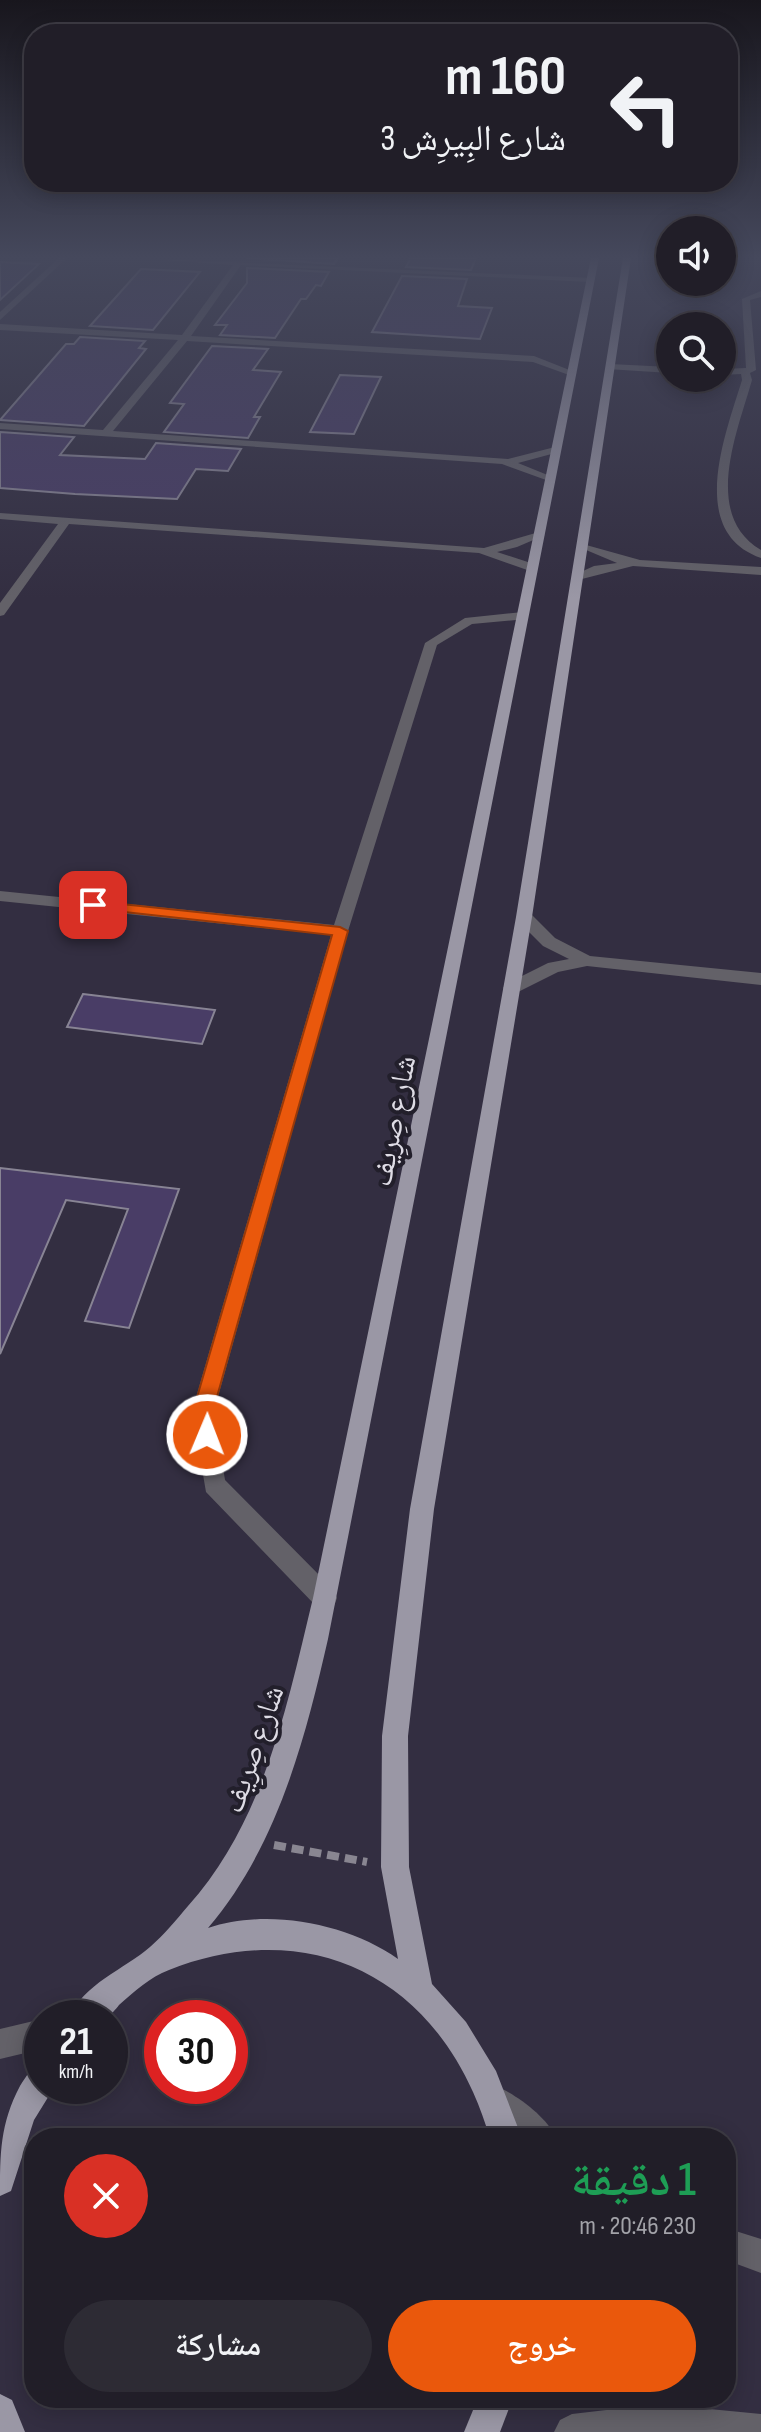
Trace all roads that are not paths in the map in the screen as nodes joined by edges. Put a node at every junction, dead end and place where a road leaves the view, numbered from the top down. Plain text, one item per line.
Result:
1 (157, 371) edge
2 (568, 371) edge
3 (609, 371) edge
4 (736, 372) edge
5 (745, 372) joint
6 (572, 373) joint
7 (0, 426) edge
8 (106, 433) junction
9 (555, 450) junction
10 (504, 461) junction
11 (550, 478) junction
12 (0, 516) edge
13 (66, 521) junction
14 (539, 535) junction
15 (583, 545) junction
16 (480, 550) junction
17 (761, 555) edge
18 (640, 564) junction
19 (533, 568) junction
20 (761, 571) edge
21 (578, 578) junction
22 (0, 612) edge
23 (523, 616) junction
24 (0, 896) edge
25 (524, 917) junction
26 (340, 931) junction
27 (587, 961) junction
28 (761, 979) edge
29 (512, 988) junction
30 (325, 1598) junction
31 (159, 1959) junction
32 (418, 1990) junction
33 (103, 2000) edge
34 (24, 2038) edge
35 (0, 2044) edge
36 (496, 2102) junction
37 (27, 2104) edge
38 (503, 2128) edge
39 (528, 2128) edge
40 (0, 2180) edge
41 (736, 2247) edge
42 (761, 2256) edge
43 (492, 2408) edge
44 (0, 2412) edge
45 (7, 2432) edge
46 (482, 2432) edge
47 (572, 2432) edge
48 (761, 2432) edge

1 - 8 street
2 - 6 street
3 - 15 main road
4 - 5 street
5 - 17 street
6 - 9 main road, شارع صِرِيف
7 - 8 street
8 - 10 street
9 - 10 street
9 - 11 main road, شارع صِرِيف
10 - 11 street
11 - 14 main road, شارع صِرِيف
12 - 13 street
13 - 16 street
13 - 22 street
14 - 16 street
14 - 19 main road, شارع صِرِيف
15 - 18 street
15 - 21 main road
16 - 19 street
18 - 20 street
18 - 21 street
19 - 23 main road, شارع صِرِيف
21 - 25 main road
23 - 26 street
23 - 30 main road, شارع صِرِيف
24 - 26 street
25 - 27 street
25 - 29 main road
26 - 30 street
27 - 28 street
27 - 29 street
29 - 32 main road
30 - 31 main road, شارع صِرِيف
31 - 32 main road
31 - 33 main road
32 - 36 main road
34 - 35 street
36 - 38 main road
36 - 39 street
37 - 40 main road
41 - 42 street
43 - 46 main road
44 - 45 main road
47 - 48 street

